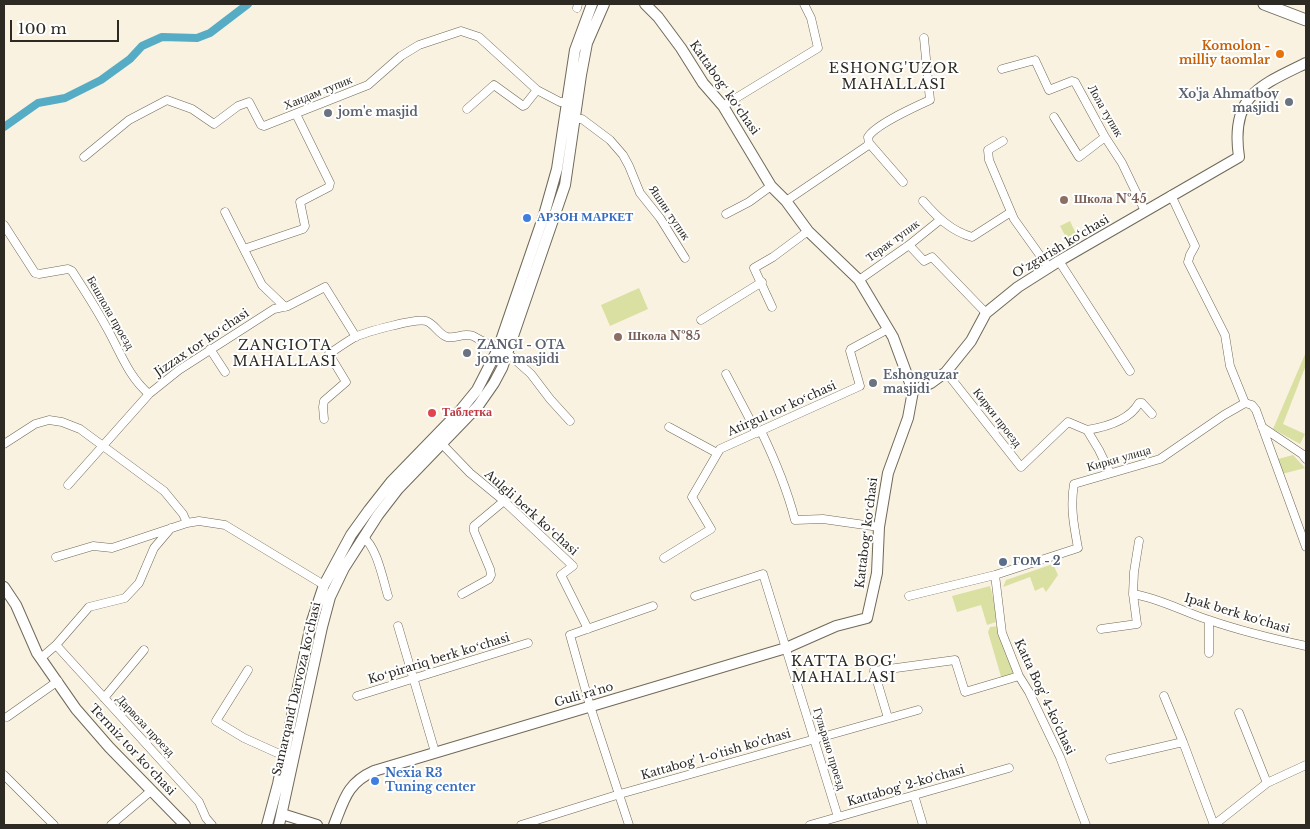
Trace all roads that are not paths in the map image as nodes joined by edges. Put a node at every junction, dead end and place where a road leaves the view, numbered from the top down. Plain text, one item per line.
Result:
1 (592, 4) edge
2 (604, 4) edge
3 (645, 4) edge
4 (804, 4) edge
5 (1264, 4) edge
6 (1306, 20) edge
7 (924, 38) dead end
8 (1306, 63) edge
9 (1002, 69) dead end
10 (537, 90) junction
11 (566, 102) junction
12 (723, 106) junction
13 (468, 109) dead end
14 (296, 114) junction
15 (1054, 117) dead end
16 (575, 118) junction
17 (1105, 137) junction
18 (1002, 141) dead end
19 (869, 143) junction
20 (84, 157) dead end
21 (903, 182) dead end
22 (771, 186) junction
23 (1171, 195) junction
24 (786, 201) junction
25 (923, 201) dead end
26 (1145, 211) junction
27 (225, 212) dead end
28 (1011, 212) junction
29 (726, 214) dead end
30 (549, 217) junction
31 (940, 220) junction
32 (4, 225) edge
33 (808, 231) junction
34 (909, 245) junction
35 (244, 249) junction
36 (685, 258) dead end
37 (1059, 261) junction
38 (1049, 268) junction
39 (859, 280) junction
40 (762, 282) junction
41 (285, 307) junction
42 (772, 307) dead end
43 (986, 313) junction
44 (701, 320) dead end
45 (888, 329) junction
46 (356, 337) junction
47 (210, 349) junction
48 (502, 351) junction
49 (1130, 371) dead end
50 (226, 372) dead end
51 (946, 372) junction
52 (726, 374) dead end
53 (914, 391) junction
54 (149, 394) junction
55 (1245, 403) junction
56 (1152, 414) dead end
57 (324, 419) dead end
58 (570, 421) dead end
59 (1262, 426) junction
60 (669, 427) dead end
61 (1087, 430) junction
62 (759, 432) junction
63 (4, 444) edge
64 (442, 444) junction
65 (101, 446) junction
66 (717, 453) junction
67 (1306, 459) edge
68 (1110, 473) junction
69 (68, 485) dead end
70 (504, 500) junction
71 (187, 523) junction
72 (171, 528) junction
73 (879, 528) junction
74 (363, 537) junction
75 (1139, 541) dead end
76 (1306, 547) edge
77 (56, 557) dead end
78 (664, 558) dead end
79 (995, 575) junction
80 (324, 585) junction
81 (6, 594) edge
82 (462, 594) dead end
83 (1133, 594) junction
84 (388, 596) dead end
85 (695, 596) dead end
86 (909, 596) dead end
87 (654, 606) dead end
88 (867, 618) joint
89 (1209, 620) junction
90 (398, 626) dead end
91 (588, 629) junction
92 (1102, 629) dead end
93 (528, 644) dead end
94 (56, 645) junction
95 (1306, 646) edge
96 (786, 648) junction
97 (144, 650) dead end
98 (1209, 653) dead end
99 (41, 658) junction
100 (248, 670) dead end
101 (1019, 676) junction
102 (413, 679) junction
103 (58, 681) junction
104 (357, 696) dead end
105 (1164, 696) dead end
106 (104, 698) junction
107 (590, 706) junction
108 (918, 710) dead end
109 (1239, 714) dead end
110 (7, 717) dead end
111 (888, 718) junction
112 (814, 738) junction
113 (1183, 742) junction
114 (435, 752) junction
115 (284, 756) junction
116 (1110, 759) dead end
117 (1306, 765) edge
118 (1009, 768) dead end
119 (5, 779) edge
120 (1266, 783) junction
121 (152, 790) junction
122 (620, 794) junction
123 (914, 794) junction
124 (282, 814) junction
125 (838, 817) junction
126 (54, 825) edge
127 (111, 825) edge
128 (185, 825) edge
129 (212, 825) edge
130 (267, 825) edge
131 (279, 825) edge
132 (317, 825) edge
133 (334, 825) edge
134 (521, 825) edge
135 (629, 825) edge
136 (810, 825) edge
137 (923, 825) edge
138 (1086, 825) edge
139 (1214, 825) edge

1 - 11 street, Samarqand Darvoza koʻchasi
2 - 16 street, Samarqand Darvoza koʻchasi
3 - 12 street, Kattabogʻ koʻchasi
4 - 12 street
5 - 6 main road
7 - 19 street
8 - 23 street, O‘zgarish ko‘chasi
9 - 17 street, Лола тупик
10 - 11 street, Хандам тупик
10 - 13 street
10 - 14 street, Хандам тупик
11 - 30 street, Samarqand Darvoza koʻchasi
12 - 22 street, Kattabogʻ koʻchasi
14 - 20 street, Хандам тупик
14 - 35 street
15 - 17 street
16 - 30 street, Samarqand Darvoza koʻchasi
16 - 36 street, Яшин тупик
17 - 26 street, Лола тупик
18 - 28 street
19 - 21 street
19 - 24 street
22 - 24 street, Kattabogʻ koʻchasi
22 - 29 street
23 - 26 street, O‘zgarish ko‘chasi
23 - 55 street
24 - 33 street, Kattabogʻ koʻchasi
25 - 31 street, Терак тупик
26 - 37 street, O‘zgarish ko‘chasi
27 - 35 street
28 - 31 street, Терак тупик
28 - 38 street
30 - 48 street, Samarqand Darvoza koʻchasi
31 - 34 street, Терак тупик
32 - 54 street, Бешлола проезд
33 - 39 street, Kattabogʻ koʻchasi
33 - 40 street
34 - 39 street, Терак тупик
34 - 43 street
35 - 41 street
37 - 38 street, O‘zgarish ko‘chasi
37 - 49 street
38 - 43 street, O‘zgarish ko‘chasi
39 - 45 street, Kattabogʻ koʻchasi
40 - 42 street
40 - 44 street
41 - 46 street, Jizzax tor koʻchasi
41 - 47 street, Jizzax tor koʻchasi
43 - 51 street, O‘zgarish ko‘chasi
45 - 53 street, Kattabogʻ koʻchasi
45 - 62 street, Atirgul tor koʻchasi
46 - 48 street
46 - 57 street
47 - 50 street
47 - 54 street, Jizzax tor koʻchasi
48 - 58 street
48 - 64 street, Samarqand Darvoza koʻchasi
48 - 80 street, Samarqand Darvoza koʻchasi
51 - 53 street, O‘zgarish ko‘chasi
51 - 61 street, Кирки проезд
52 - 62 street
53 - 73 street, Kattabogʻ koʻchasi
54 - 65 street, Jizzax tor koʻchasi
55 - 59 street
55 - 68 street, Кирки улица
56 - 61 street
59 - 67 street
59 - 76 street
60 - 66 street
61 - 68 street
62 - 66 street, Atirgul tor koʻchasi
62 - 73 street
63 - 65 street
64 - 70 street, Aulgli berk koʻchasi
64 - 74 street, Samarqand Darvoza koʻchasi
65 - 69 street, Jizzax tor koʻchasi
65 - 71 street
66 - 78 street
68 - 79 street, Кирки улица
70 - 82 street
70 - 91 street, Aulgli berk koʻchasi
71 - 72 street
71 - 80 street
72 - 77 street
72 - 94 street
73 - 88 street, Kattabogʻ koʻchasi
74 - 84 street
74 - 124 street, Samarqand Darvoza koʻchasi
75 - 83 street
79 - 86 street, Кирки улица
79 - 101 street, Katta Bog' 4-ko'chasi
80 - 115 street, Samarqand Darvoza koʻchasi
81 - 99 street, Termiz tor koʻchasi
83 - 89 street, Ipak berk ko'chasi
83 - 92 street
85 - 96 street, Гульрано проезд
87 - 91 street
88 - 96 street, Guli ra'no
89 - 95 street, Ipak berk ko'chasi
89 - 98 street
90 - 102 street
91 - 107 street
93 - 102 street, Koʻpirariq berk koʻchasi
94 - 99 street
94 - 106 street, Дарвоза проезд
96 - 107 street, Guli ra'no
96 - 112 street, Гульрано проезд
97 - 106 street
99 - 103 street, Termiz tor koʻchasi
100 - 115 street
101 - 111 street
101 - 138 street, Katta Bog' 4-ko'chasi
102 - 104 street, Koʻpirariq berk koʻchasi
102 - 114 street
103 - 110 street
103 - 121 street, Termiz tor koʻchasi
105 - 113 street
106 - 129 street, Дарвоза проезд
107 - 114 street, Guli ra'no
107 - 122 street
108 - 111 street, Kattabog' 1-o'tish ko'chasi
109 - 120 street
111 - 112 street, Kattabog' 1-o'tish ko'chasi
112 - 122 street, Kattabog' 1-o'tish ko'chasi
112 - 125 street, Гульрано проезд
113 - 116 street
113 - 139 street
114 - 133 street, Guli ra'no
115 - 130 street, Samarqand Darvoza koʻchasi
117 - 120 street
118 - 123 street, Kattabog' 2-ko'chasi
119 - 126 street
120 - 139 street
121 - 127 street
121 - 128 street, Termiz tor koʻchasi
122 - 134 street, Kattabog' 1-o'tish ko'chasi
122 - 135 street
123 - 125 street, Kattabog' 2-ko'chasi
123 - 137 street
124 - 131 street, Samarqand Darvoza koʻchasi
124 - 132 street
125 - 136 street, Kattabog' 2-ko'chasi

